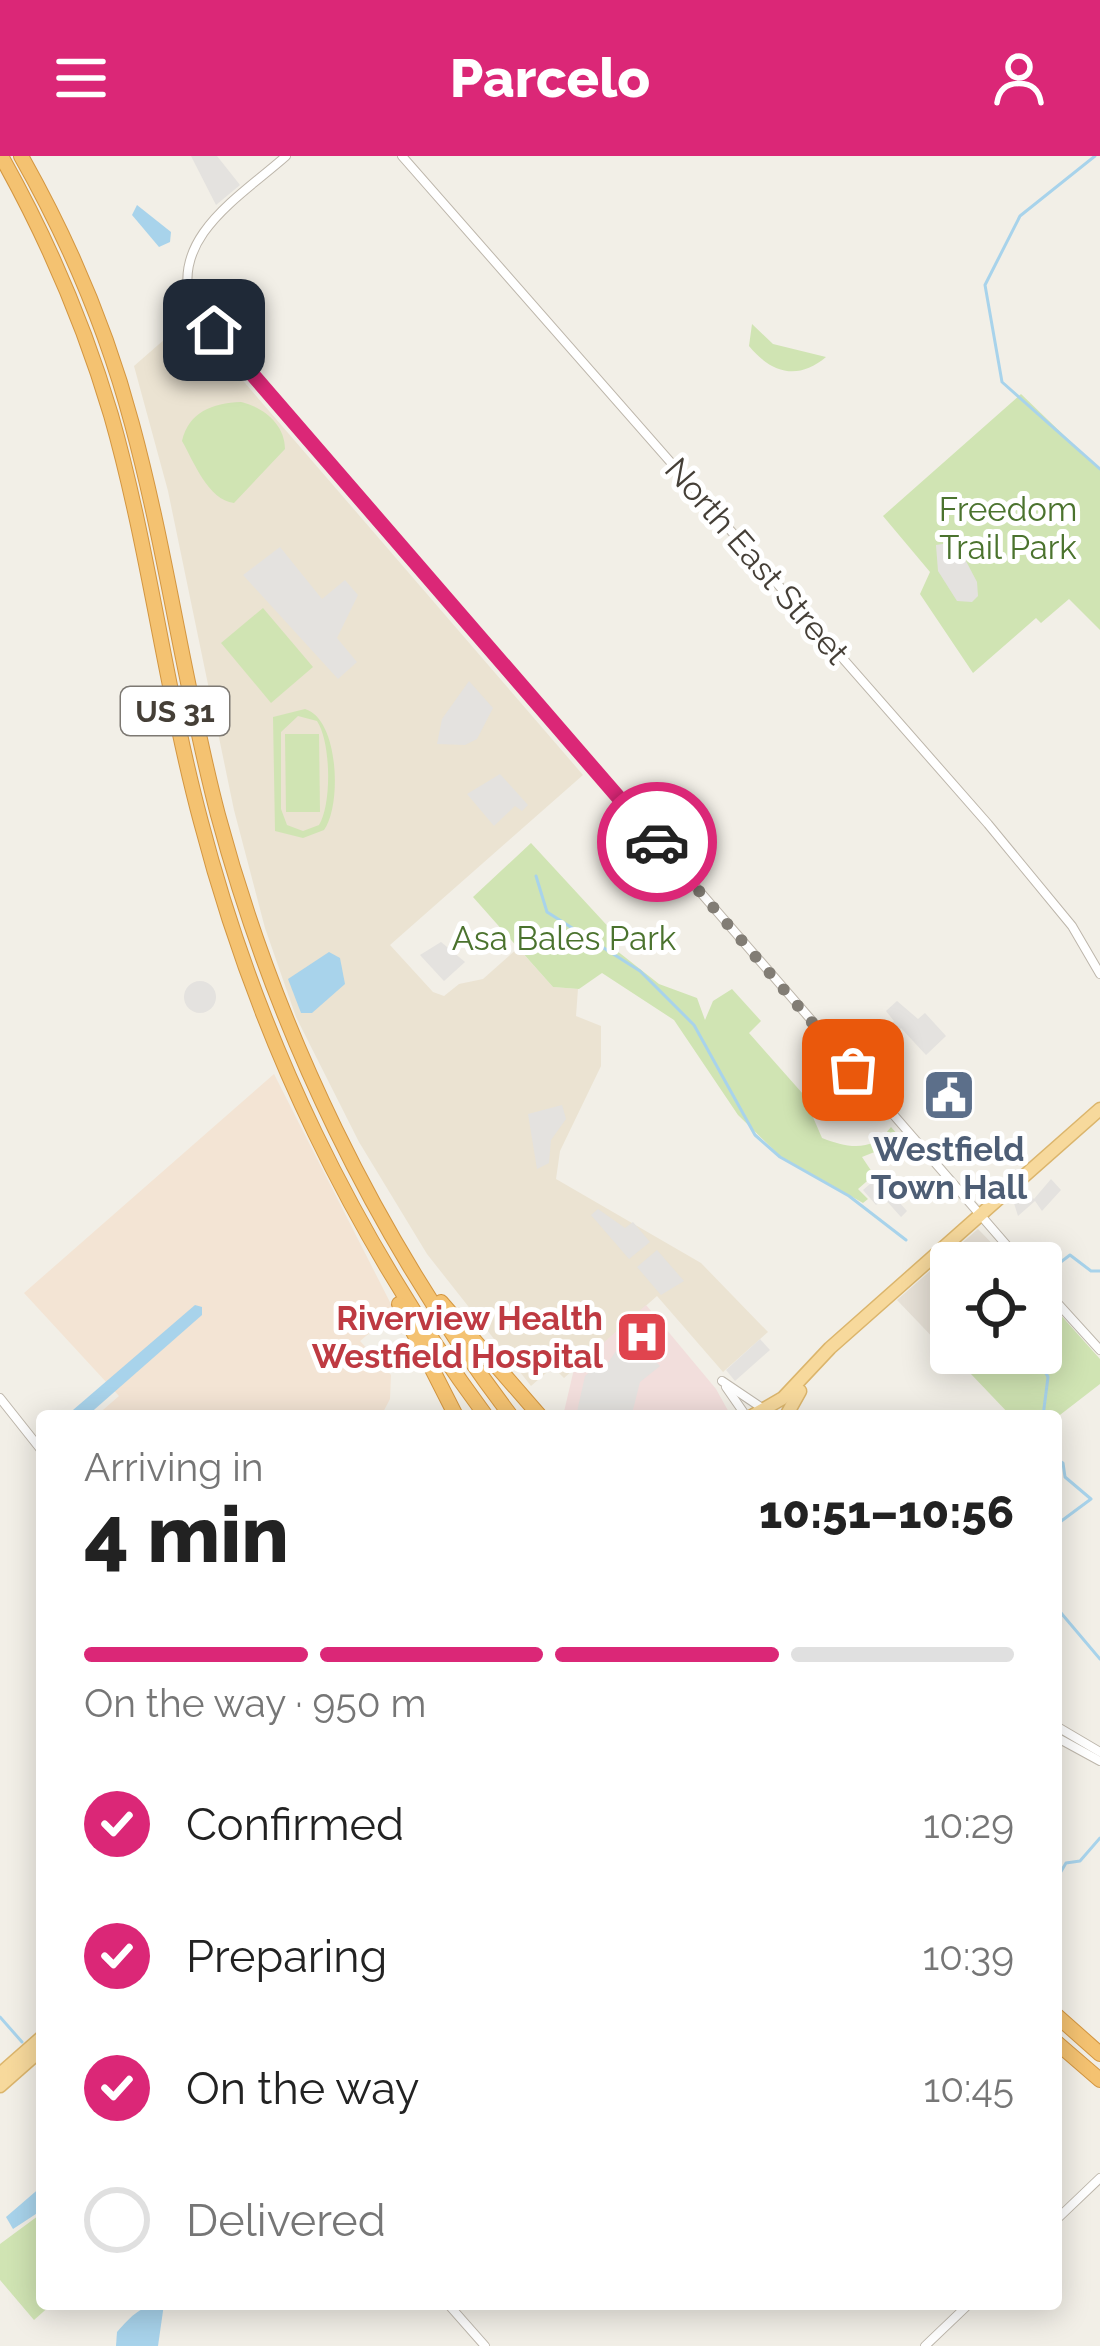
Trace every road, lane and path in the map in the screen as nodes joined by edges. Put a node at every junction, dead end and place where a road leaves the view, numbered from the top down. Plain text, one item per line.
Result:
1 (24, 156) edge
2 (286, 156) edge
3 (402, 156) edge
4 (1, 159) edge
5 (1100, 974) edge
6 (1100, 1109) edge
7 (979, 1216) junction
8 (1003, 1242) edge
9 (405, 1257) junction
10 (388, 1271) junction
11 (1062, 1307) edge
12 (849, 1331) junction
13 (1100, 1350) edge
14 (1, 1402) edge
15 (453, 1410) edge
16 (482, 1410) edge
17 (508, 1410) edge
18 (535, 1410) edge
19 (760, 1410) edge
20 (788, 1410) edge
21 (36, 1444) edge
22 (1062, 1730) edge
23 (1062, 1740) edge
24 (1100, 1752) edge
25 (1100, 1761) edge
26 (1062, 2020) edge
27 (36, 2041) edge
28 (1062, 2047) edge
29 (36, 2054) edge
30 (1100, 2054) edge
31 (0, 2074) edge
32 (1100, 2080) edge
33 (0, 2086) edge
34 (1100, 2178) edge
35 (1062, 2214) edge
36 (453, 2310) edge
37 (963, 2310) edge
38 (485, 2346) edge
39 (925, 2346) edge

1 - 9 highway, US 31
2 - 7 street
3 - 5 street, North East Street
4 - 10 highway, US 31
6 - 7 main road
7 - 8 street
7 - 12 main road
9 - 17 highway, US 31
9 - 18 highway
10 - 15 highway
10 - 16 highway, US 31
11 - 13 street
12 - 19 main road
12 - 20 main road
14 - 21 street
22 - 24 street
23 - 25 street
26 - 30 highway
27 - 31 main road
28 - 32 highway
29 - 33 main road
34 - 35 street
36 - 38 street
37 - 39 street

